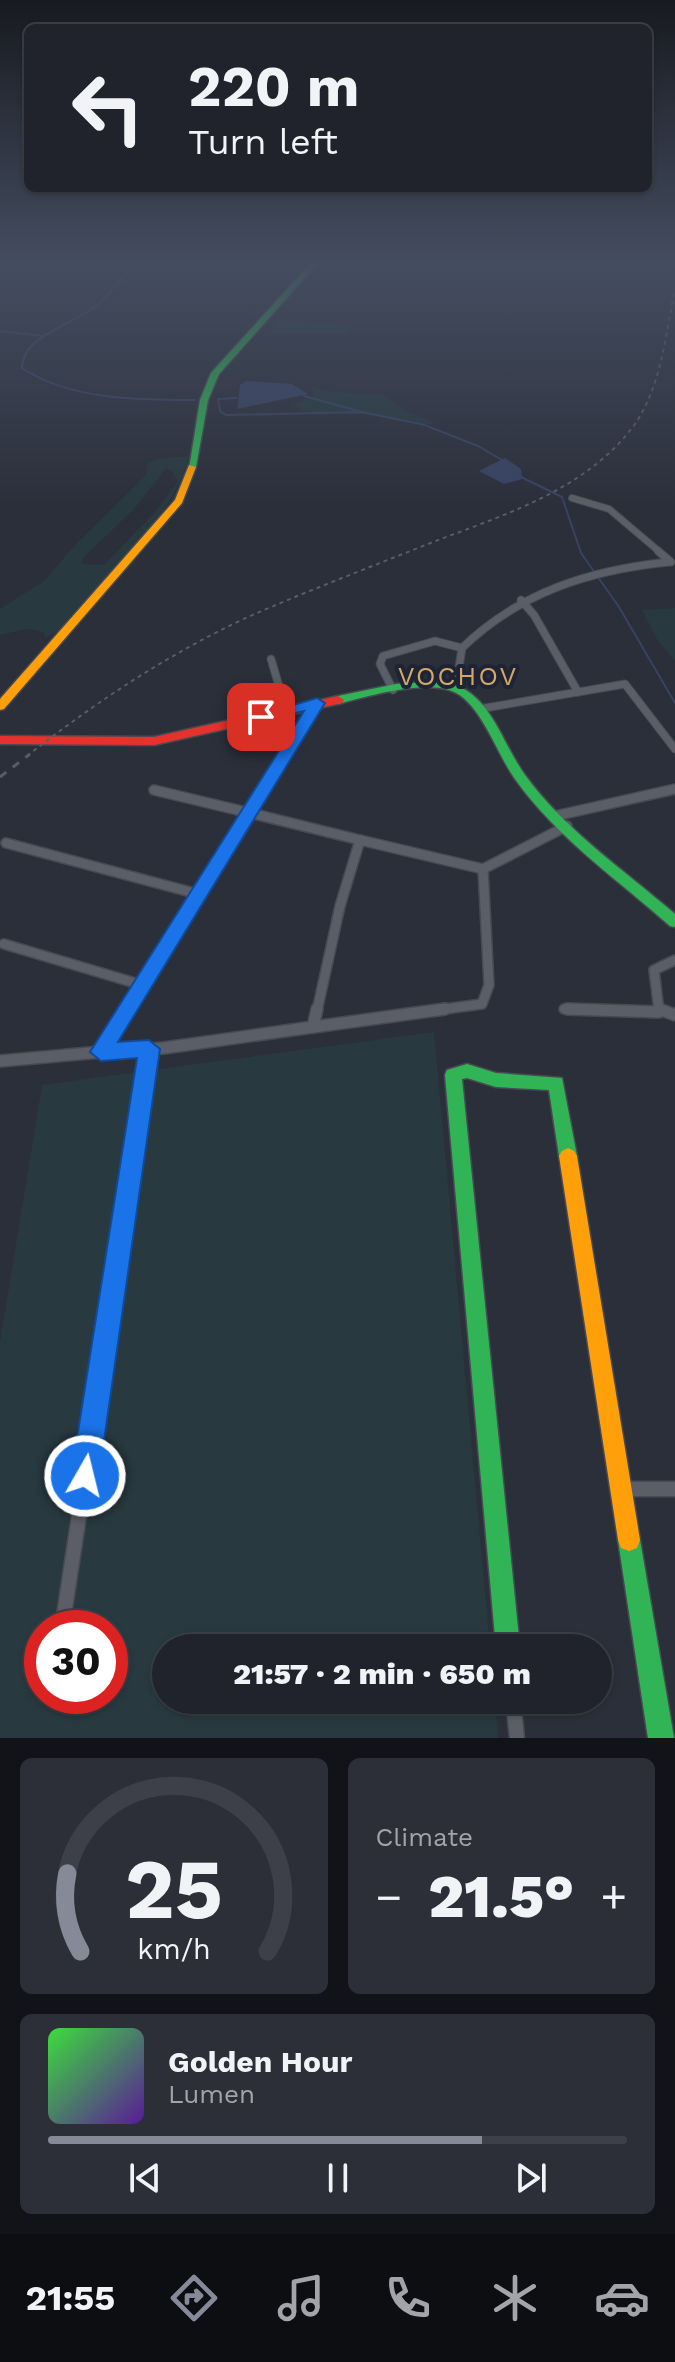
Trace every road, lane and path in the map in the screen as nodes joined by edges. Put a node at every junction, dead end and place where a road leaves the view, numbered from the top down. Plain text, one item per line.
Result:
1 (239, 345) edge
2 (572, 498) dead end
3 (672, 562) edge
4 (521, 600) junction
5 (462, 648) junction
6 (271, 659) dead end
7 (456, 687) junction
8 (393, 690) junction
9 (578, 692) junction
10 (317, 703) junction
11 (0, 706) edge
12 (479, 709) junction
13 (286, 710) junction
14 (0, 740) edge
15 (675, 749) edge
16 (675, 789) edge
17 (154, 790) dead end
18 (248, 816) junction
19 (561, 821) junction
20 (360, 840) junction
21 (6, 843) dead end
22 (483, 869) junction
23 (198, 894) junction
24 (675, 922) edge
25 (4, 944) dead end
26 (675, 960) edge
27 (142, 985) junction
28 (564, 1009) dead end
29 (659, 1012) junction
30 (675, 1015) edge
31 (313, 1027) junction
32 (149, 1049) junction
33 (101, 1052) junction
34 (0, 1061) edge
35 (621, 1489) junction
36 (675, 1489) edge
37 (65, 1610) edge
38 (507, 1634) edge
39 (514, 1714) edge
40 (517, 1738) edge
41 (661, 1738) edge

1 - 11 street
2 - 3 street
3 - 4 street
4 - 5 street
4 - 9 street
5 - 7 street
5 - 8 street
6 - 13 street
7 - 8 street
7 - 12 street
8 - 10 street
9 - 12 street
9 - 15 street
10 - 13 street
10 - 18 street
12 - 19 street
13 - 14 street
16 - 19 street
17 - 18 street
18 - 20 street
18 - 23 street
19 - 22 street
19 - 24 street
20 - 22 street
20 - 31 street
21 - 23 street
22 - 31 street
23 - 27 street
25 - 27 street
26 - 29 street
27 - 33 street
28 - 29 street
29 - 30 street
31 - 32 street
32 - 33 street
32 - 37 street
33 - 34 street
35 - 36 street
35 - 38 street
35 - 41 street
39 - 40 street

